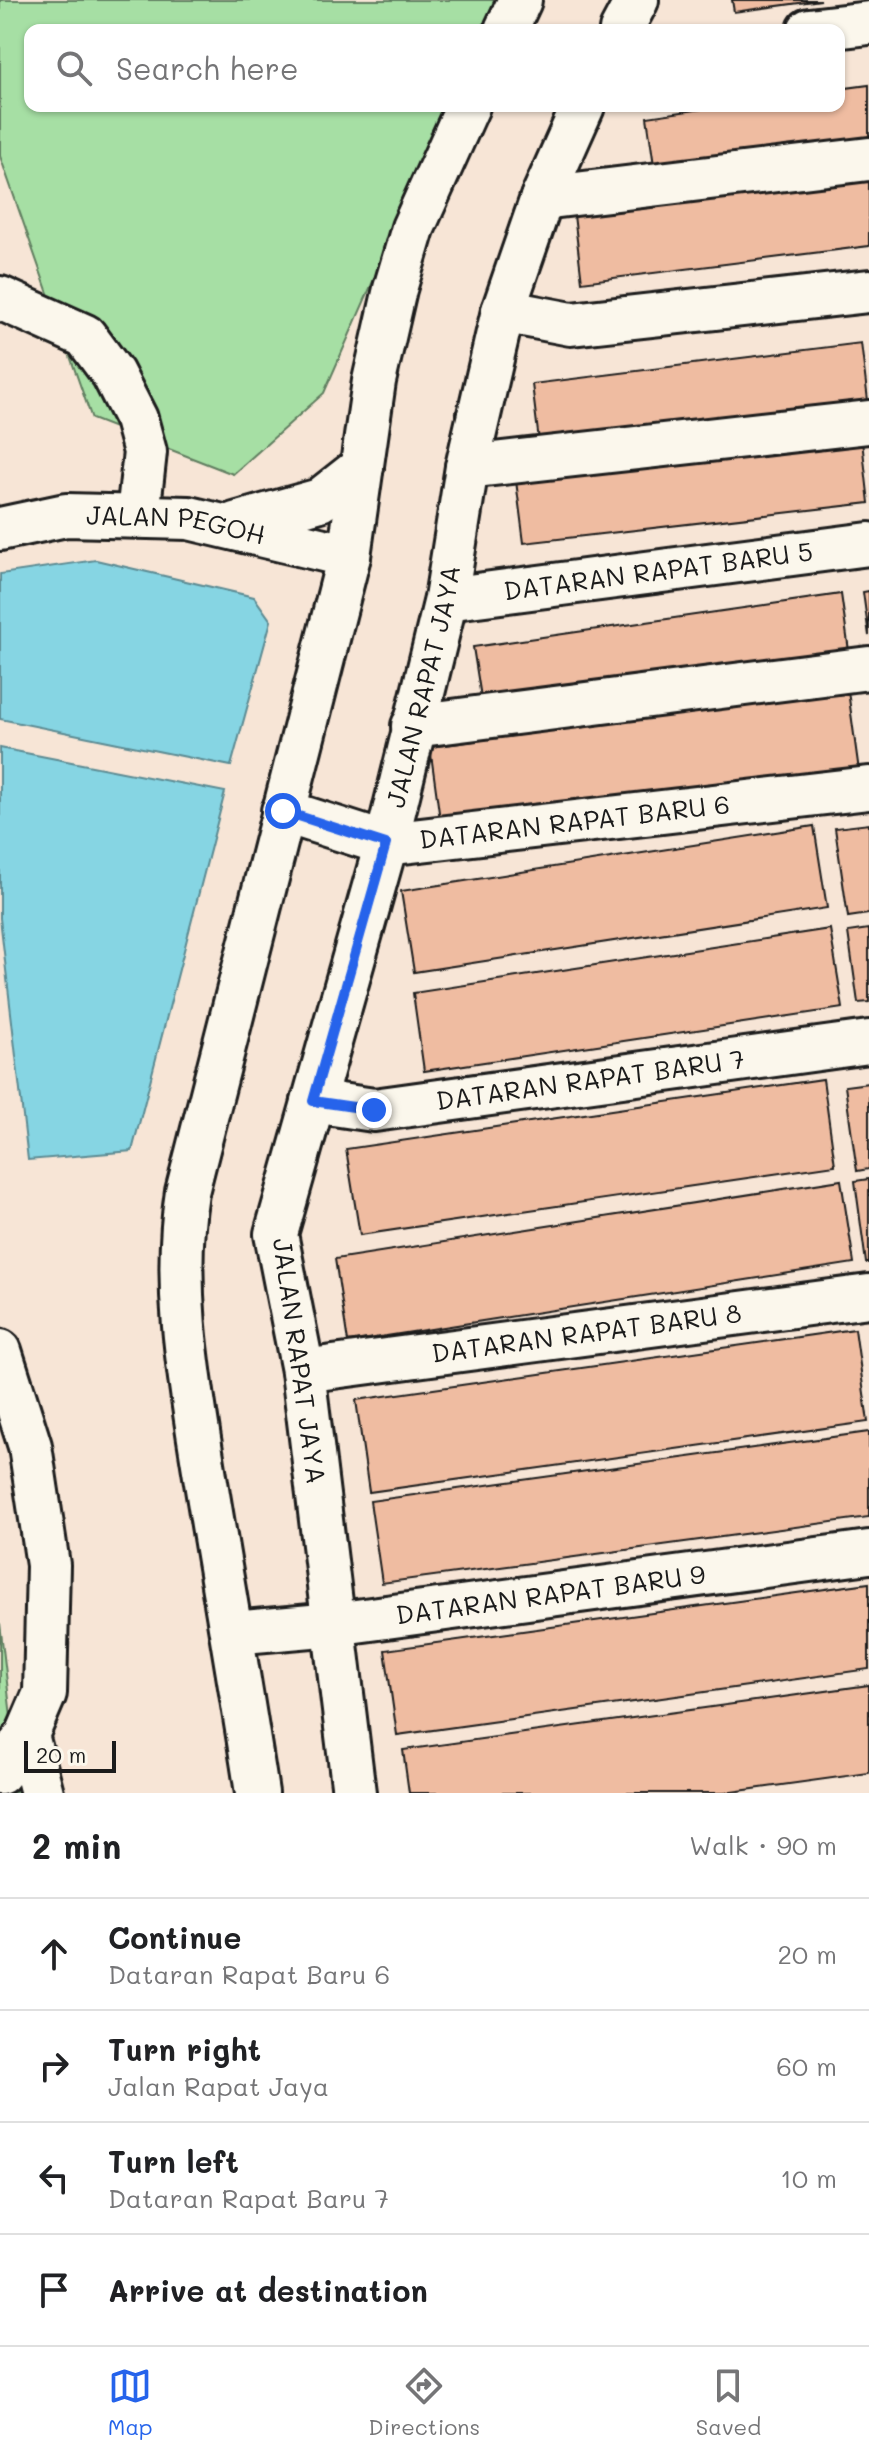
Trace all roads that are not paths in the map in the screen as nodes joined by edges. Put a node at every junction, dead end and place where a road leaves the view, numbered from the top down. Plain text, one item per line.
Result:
1 (520, 0) edge
2 (637, 0) edge
3 (869, 23) edge
4 (509, 24) edge
5 (624, 24) edge
6 (845, 26) edge
7 (465, 112) edge
8 (580, 112) edge
9 (869, 159) edge
10 (542, 198) junction
11 (869, 291) edge
12 (0, 298) edge
13 (503, 311) junction
14 (869, 422) edge
15 (362, 467) junction
16 (467, 467) junction
17 (138, 515) junction
18 (225, 527) junction
19 (0, 529) edge
20 (869, 544) edge
21 (349, 556) junction
22 (446, 599) junction
23 (869, 668) edge
24 (413, 726) junction
25 (869, 788) edge
26 (283, 811) junction
27 (386, 844) junction
28 (869, 1042) edge
29 (313, 1101) junction
30 (869, 1296) edge
31 (0, 1351) edge
32 (303, 1371) junction
33 (869, 1552) edge
34 (334, 1624) junction
35 (233, 1633) junction
36 (27, 1735) junction
37 (0, 1773) edge
38 (42, 1793) edge
39 (257, 1793) edge
40 (354, 1793) edge

1 - 4 street
2 - 5 street
3 - 6 street
7 - 15 street
8 - 10 street, JALAN RAPAT JAYA
9 - 10 street
10 - 13 street, JALAN RAPAT JAYA
11 - 13 street
12 - 17 street
13 - 16 street, JALAN RAPAT JAYA
14 - 16 street
15 - 18 street
15 - 21 street
16 - 22 street, JALAN RAPAT JAYA
17 - 18 street, JALAN PEGOH
17 - 19 street, JALAN PEGOH
18 - 21 street, JALAN PEGOH
20 - 22 street, DATARAN RAPAT BARU 5
21 - 26 street
22 - 24 street, JALAN RAPAT JAYA
23 - 24 street
24 - 27 street, JALAN RAPAT JAYA
25 - 27 street, DATARAN RAPAT BARU 6
26 - 27 street, DATARAN RAPAT BARU 6
26 - 35 street
27 - 29 street, JALAN RAPAT JAYA
28 - 29 street, DATARAN RAPAT BARU 7
29 - 32 street, JALAN RAPAT JAYA
30 - 32 street, DATARAN RAPAT BARU 8
31 - 36 street
32 - 34 street, JALAN RAPAT JAYA
33 - 34 street, DATARAN RAPAT BARU 9
34 - 35 street, DATARAN RAPAT BARU 9
34 - 40 street, JALAN RAPAT JAYA
35 - 39 street
36 - 37 street
36 - 38 street

